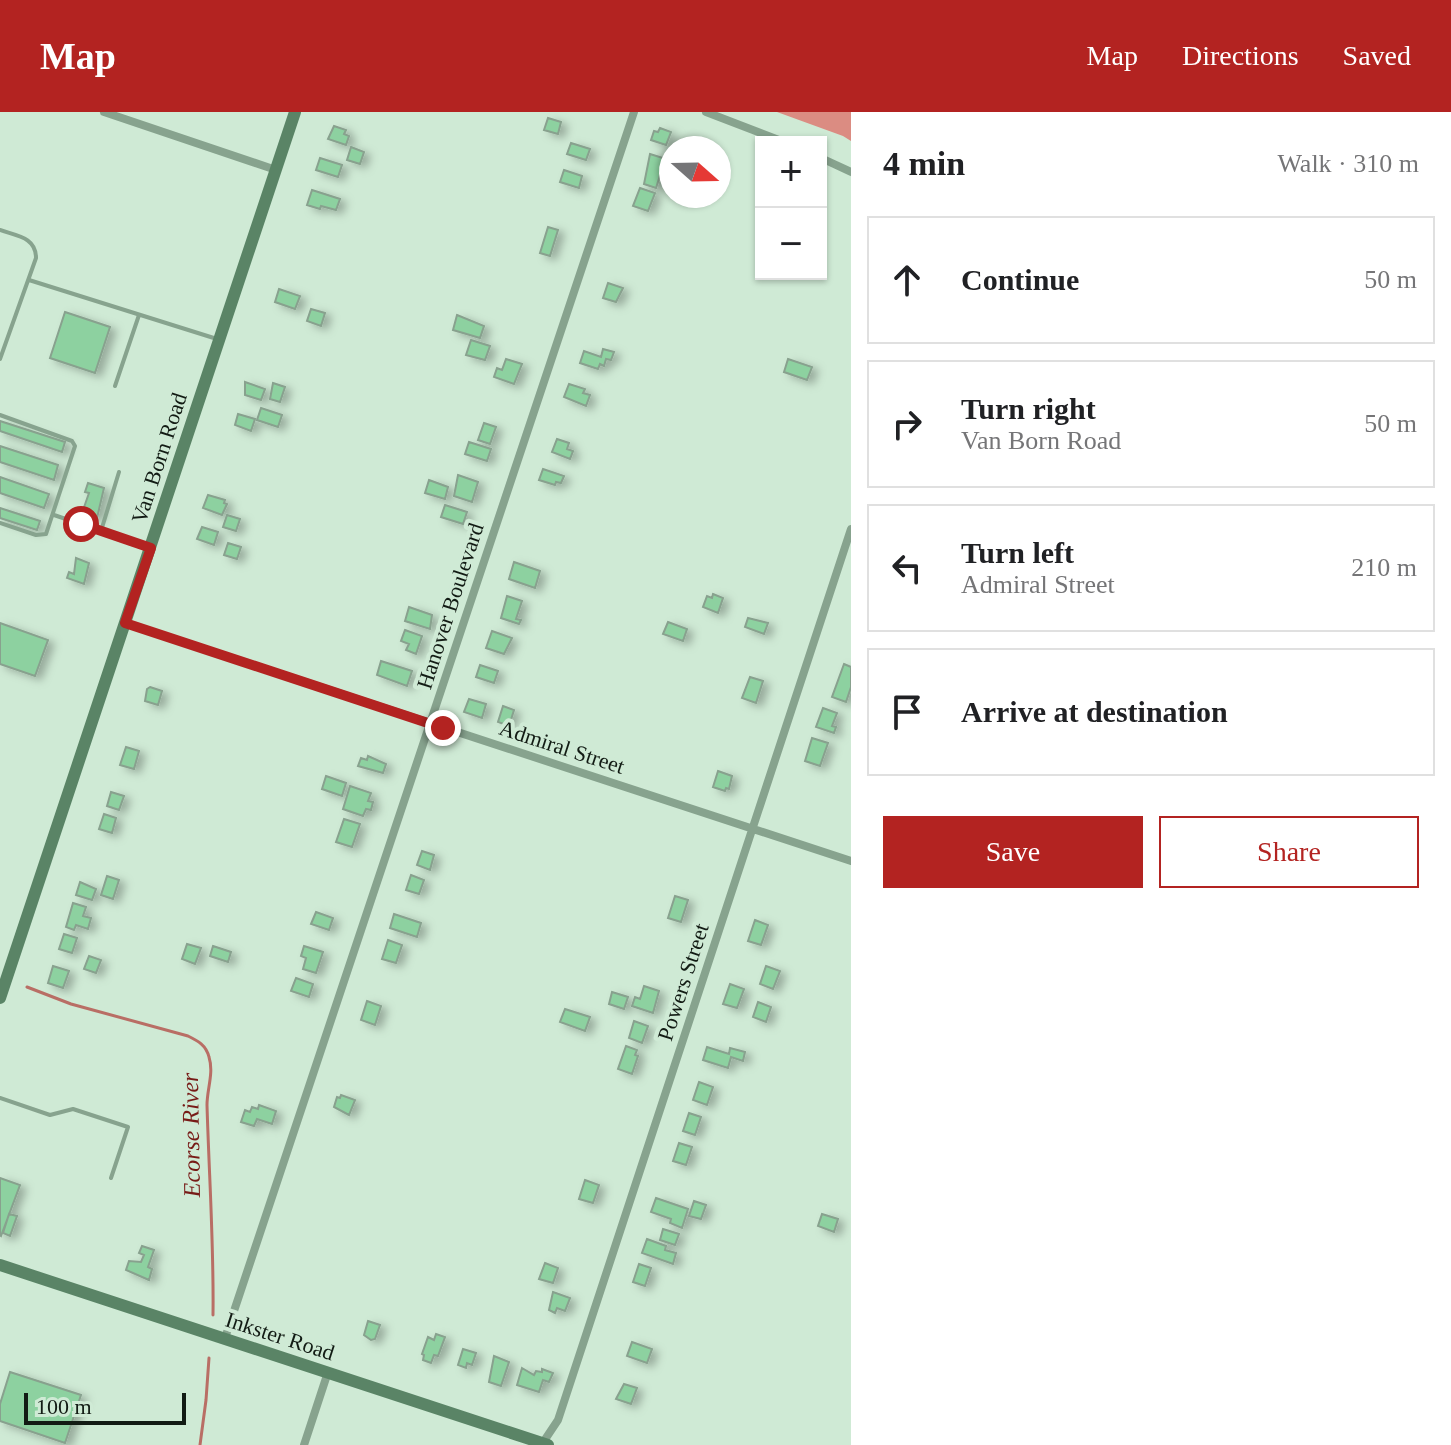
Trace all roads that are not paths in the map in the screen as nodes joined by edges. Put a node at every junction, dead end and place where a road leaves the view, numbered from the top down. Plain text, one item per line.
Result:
1 (104, 112) edge
2 (295, 112) edge
3 (634, 112) edge
4 (706, 112) edge
5 (768, 136) edge
6 (827, 161) edge
7 (276, 170) junction
8 (851, 172) edge
9 (0, 230) edge
10 (29, 280) junction
11 (139, 315) junction
12 (220, 340) junction
13 (0, 359) edge
14 (115, 386) dead end
15 (0, 415) edge
16 (119, 472) dead end
17 (54, 515) junction
18 (0, 523) edge
19 (851, 529) edge
20 (101, 531) junction
21 (151, 548) junction
22 (125, 623) junction
23 (430, 723) junction
24 (752, 828) junction
25 (851, 861) edge
26 (0, 998) edge
27 (0, 1098) edge
28 (111, 1178) dead end
29 (0, 1265) edge
30 (225, 1338) junction
31 (328, 1372) junction
32 (544, 1444) edge
33 (304, 1445) edge

1 - 7 street
2 - 7 main road, Van Born Road
3 - 23 street, Hanover Boulevard
4 - 5 street
6 - 8 street
7 - 12 main road, Van Born Road
9 - 10 lane
10 - 11 lane
10 - 13 lane
11 - 12 lane
11 - 14 lane
12 - 21 main road, Van Born Road
15 - 17 lane
16 - 20 lane
17 - 18 lane
17 - 20 lane
19 - 24 street, Powers Street
20 - 21 lane
21 - 22 main road, Van Born Road
22 - 23 street, Admiral Street
22 - 26 main road, Van Born Road
23 - 24 street, Admiral Street
23 - 30 street, Hanover Boulevard
24 - 25 street, Admiral Street
24 - 32 street, Powers Street
27 - 28 lane
29 - 30 main road, Inkster Road
30 - 31 main road, Inkster Road
31 - 32 main road, Inkster Road
31 - 33 street

